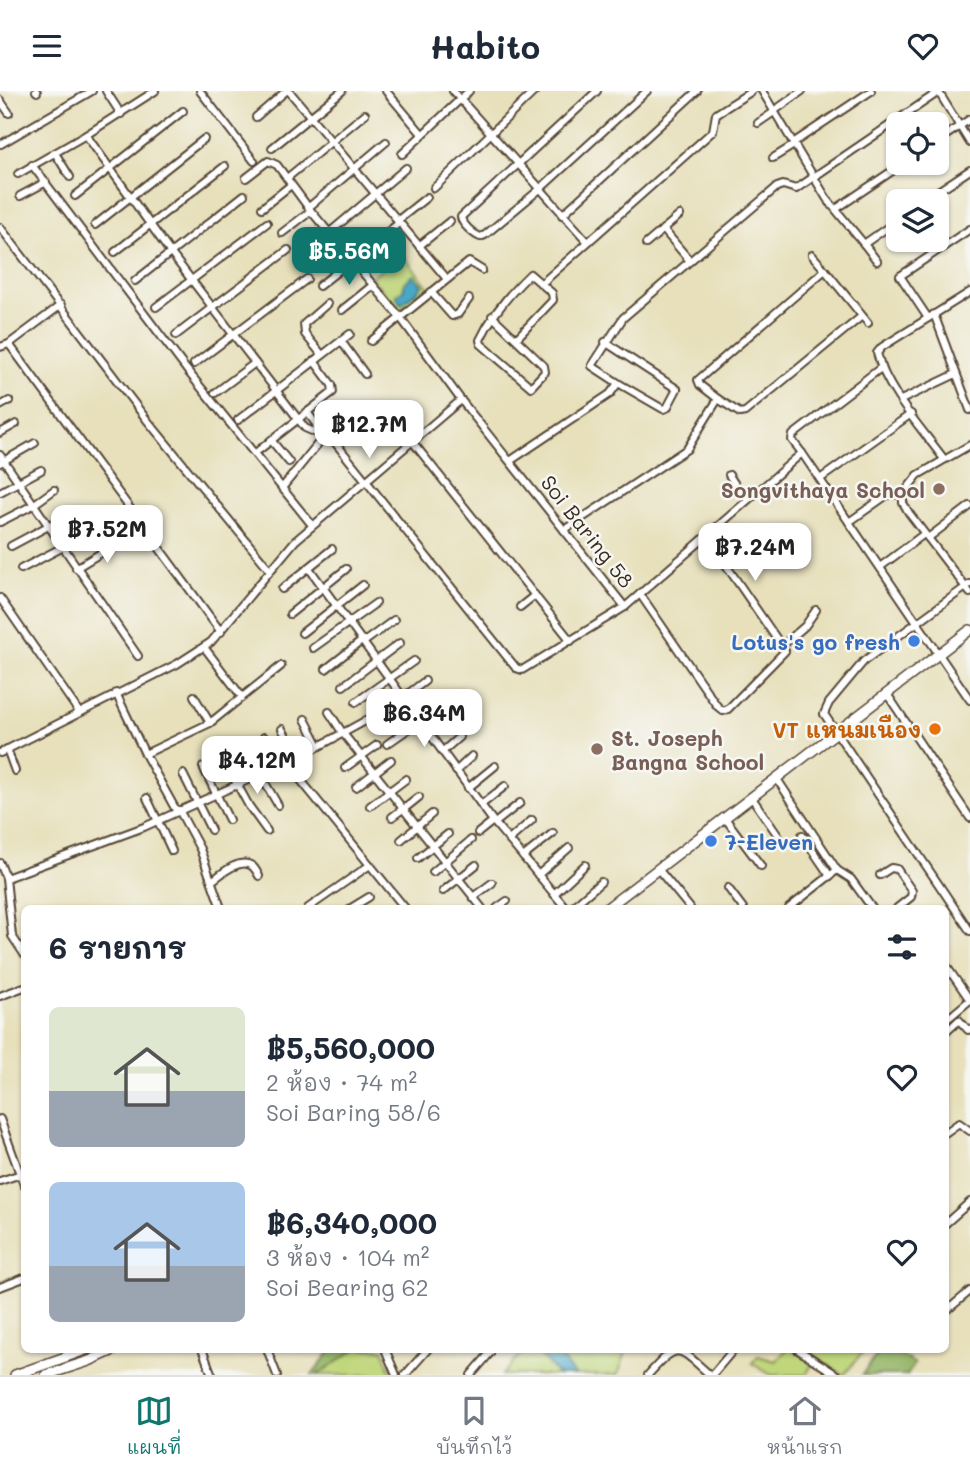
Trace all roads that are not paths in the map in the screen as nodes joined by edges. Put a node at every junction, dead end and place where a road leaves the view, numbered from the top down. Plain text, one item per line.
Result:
1 (92, 91) edge
2 (106, 91) edge
3 (200, 91) edge
4 (288, 91) edge
5 (342, 91) edge
6 (386, 91) edge
7 (453, 91) edge
8 (469, 91) edge
9 (535, 91) edge
10 (597, 91) edge
11 (648, 91) edge
12 (697, 91) edge
13 (752, 91) edge
14 (761, 91) edge
15 (802, 91) edge
16 (871, 91) edge
17 (939, 91) edge
18 (152, 92) edge
19 (460, 99) junction
20 (0, 100) edge
21 (183, 111) dead end
22 (774, 111) junction
23 (9, 113) dead end
24 (121, 114) junction
25 (365, 114) dead end
26 (309, 116) junction
27 (256, 117) dead end
28 (970, 119) edge
29 (758, 123) dead end
30 (960, 126) junction
31 (949, 133) edge
32 (422, 134) junction
33 (491, 134) junction
34 (86, 135) junction
35 (204, 139) dead end
36 (386, 142) dead end
37 (331, 143) junction
38 (970, 143) edge
39 (1, 144) edge
40 (794, 144) junction
41 (272, 148) dead end
42 (55, 153) junction
43 (402, 153) dead end
44 (773, 158) dead end
45 (254, 161) dead end
46 (516, 164) junction
47 (32, 165) junction
48 (225, 166) dead end
49 (406, 168) dead end
50 (110, 169) junction
51 (355, 170) junction
52 (970, 170) edge
53 (18, 174) dead end
54 (886, 175) edge
55 (70, 177) dead end
56 (813, 177) junction
57 (246, 178) dead end
58 (287, 178) junction
59 (46, 183) junction
60 (291, 185) junction
61 (434, 188) dead end
62 (941, 189) edge
63 (540, 190) junction
64 (244, 195) dead end
65 (375, 195) junction
66 (20, 196) dead end
67 (75, 196) dead end
68 (131, 196) junction
69 (426, 197) dead end
70 (262, 208) dead end
71 (310, 209) junction
72 (836, 209) junction
73 (562, 215) junction
74 (680, 215) dead end
75 (450, 221) dead end
76 (398, 222) junction
77 (151, 223) junction
78 (267, 223) dead end
79 (95, 225) dead end
80 (0, 227) edge
81 (886, 228) edge
82 (663, 229) junction
83 (970, 229) edge
84 (282, 233) dead end
85 (331, 234) junction
86 (587, 241) junction
87 (646, 244) dead end
88 (864, 244) junction
89 (419, 246) junction
90 (288, 250) dead end
91 (116, 252) dead end
92 (170, 252) junction
93 (813, 255) dead end
94 (303, 258) dead end
95 (354, 260) junction
96 (690, 261) junction
97 (877, 261) dead end
98 (825, 270) junction
99 (482, 271) dead end
100 (192, 279) junction
101 (307, 279) dead end
102 (447, 279) junction
103 (135, 281) dead end
104 (541, 284) junction
105 (373, 285) junction
106 (319, 286) dead end
107 (431, 292) junction
108 (970, 292) edge
109 (469, 299) dead end
110 (327, 304) dead end
111 (61, 305) junction
112 (156, 307) dead end
113 (214, 308) junction
114 (342, 310) dead end
115 (492, 316) junction
116 (862, 316) junction
117 (931, 316) junction
118 (400, 317) junction
119 (868, 323) dead end
120 (350, 334) dead end
121 (176, 335) dead end
122 (234, 335) junction
123 (516, 339) junction
124 (341, 341) junction
125 (371, 341) dead end
126 (605, 342) junction
127 (9, 344) junction
128 (0, 347) edge
129 (322, 355) junction
130 (314, 361) junction
131 (255, 363) junction
132 (194, 364) dead end
133 (882, 367) junction
134 (365, 374) dead end
135 (956, 374) junction
136 (618, 383) junction
137 (276, 390) junction
138 (215, 393) dead end
139 (718, 399) junction
140 (461, 400) junction
141 (901, 400) junction
142 (9, 401) dead end
143 (0, 406) edge
144 (970, 410) edge
145 (307, 412) junction
146 (911, 415) junction
147 (298, 419) junction
148 (239, 420) dead end
149 (16, 424) dead end
150 (317, 432) junction
151 (0, 433) edge
152 (325, 435) junction
153 (271, 440) junction
154 (412, 441) junction
155 (35, 443) dead end
156 (970, 445) edge
157 (259, 450) dead end
158 (802, 453) junction
159 (944, 459) junction
160 (1, 460) edge
161 (510, 461) junction
162 (289, 462) dead end
163 (41, 470) dead end
164 (729, 475) dead end
165 (820, 479) junction
166 (365, 481) junction
167 (18, 483) junction
168 (282, 488) junction
169 (54, 490) dead end
170 (0, 492) edge
171 (903, 495) junction
172 (748, 499) junction
173 (33, 505) junction
174 (970, 506) edge
175 (67, 516) dead end
176 (0, 522) edge
177 (849, 522) junction
178 (312, 525) junction
179 (48, 527) junction
180 (564, 530) junction
181 (88, 534) dead end
182 (706, 536) junction
183 (926, 536) junction
184 (124, 538) dead end
185 (11, 546) dead end
186 (62, 547) junction
187 (332, 549) dead end
188 (880, 567) junction
189 (76, 568) junction
190 (309, 568) junction
191 (21, 569) dead end
192 (346, 569) dead end
193 (270, 570) junction
194 (363, 585) dead end
195 (324, 588) junction
196 (969, 588) edge
197 (282, 589) dead end
198 (640, 594) junction
199 (535, 595) junction
200 (0, 598) edge
201 (376, 603) dead end
202 (337, 605) junction
203 (520, 607) dead end
204 (625, 607) junction
205 (816, 610) dead end
206 (290, 614) dead end
207 (394, 620) dead end
208 (350, 622) junction
209 (919, 623) junction
210 (970, 631) edge
211 (220, 632) junction
212 (302, 633) dead end
213 (364, 641) junction
214 (571, 641) junction
215 (400, 643) dead end
216 (783, 645) junction
217 (204, 647) junction
218 (313, 648) dead end
219 (940, 654) junction
220 (138, 656) dead end
221 (378, 660) junction
222 (414, 661) dead end
223 (281, 666) dead end
224 (326, 669) dead end
225 (390, 678) junction
226 (425, 681) dead end
227 (343, 686) dead end
228 (116, 693) junction
229 (887, 695) junction
230 (194, 696) dead end
231 (242, 697) junction
232 (404, 698) junction
233 (970, 700) edge
234 (356, 702) dead end
235 (79, 712) junction
236 (329, 712) dead end
237 (450, 715) dead end
238 (305, 719) dead end
239 (420, 721) junction
240 (210, 723) junction
241 (282, 729) dead end
242 (428, 732) junction
243 (342, 733) junction
244 (836, 734) junction
245 (264, 737) dead end
246 (459, 737) dead end
247 (387, 744) dead end
248 (377, 745) dead end
249 (319, 746) junction
250 (244, 747) dead end
251 (3, 751) edge
252 (442, 752) junction
253 (145, 754) junction
254 (361, 756) junction
255 (472, 756) dead end
256 (298, 757) junction
257 (224, 760) dead end
258 (391, 760) dead end
259 (288, 761) junction
260 (278, 765) junction
261 (495, 765) dead end
262 (203, 767) dead end
263 (345, 768) dead end
264 (15, 771) dead end
265 (456, 771) junction
266 (183, 773) dead end
267 (259, 773) junction
268 (375, 773) junction
269 (406, 779) dead end
270 (777, 779) junction
271 (238, 783) junction
272 (505, 786) dead end
273 (356, 787) dead end
274 (468, 788) junction
275 (390, 791) junction
276 (217, 793) junction
277 (419, 797) dead end
278 (147, 798) dead end
279 (752, 798) junction
280 (197, 802) junction
281 (520, 803) dead end
282 (278, 804) dead end
283 (481, 805) junction
284 (370, 806) dead end
285 (404, 809) junction
286 (178, 811) junction
287 (432, 814) dead end
288 (393, 817) dead end
289 (725, 818) junction
290 (970, 818) edge
291 (229, 820) dead end
292 (532, 820) dead end
293 (158, 821) junction
294 (494, 822) junction
295 (418, 826) junction
296 (211, 829) dead end
297 (267, 831) dead end
298 (478, 832) dead end
299 (553, 833) dead end
300 (448, 834) dead end
301 (802, 835) dead end
302 (779, 837) dead end
303 (401, 840) dead end
304 (471, 840) dead end
305 (509, 840) junction
306 (433, 846) junction
307 (569, 848) dead end
308 (172, 851) dead end
309 (523, 857) junction
310 (418, 858) dead end
311 (445, 862) junction
312 (0, 863) edge
313 (370, 865) junction
314 (476, 865) dead end
315 (585, 865) dead end
316 (761, 866) dead end
317 (657, 869) junction
318 (837, 870) junction
319 (433, 872) dead end
320 (538, 875) junction
321 (880, 875) dead end
322 (259, 876) dead end
323 (830, 876) junction
324 (6, 878) junction
325 (459, 879) junction
326 (212, 881) junction
327 (601, 882) dead end
328 (492, 883) dead end
329 (728, 888) dead end
330 (443, 891) dead end
331 (554, 894) junction
332 (369, 897) dead end
333 (473, 897) junction
334 (507, 901) dead end
335 (220, 905) edge
336 (312, 905) edge
337 (356, 905) edge
338 (403, 905) edge
339 (480, 905) edge
340 (501, 905) edge
341 (565, 905) edge
342 (572, 905) edge
343 (611, 905) edge
344 (687, 905) edge
345 (741, 905) edge
346 (793, 905) edge
347 (870, 905) edge
348 (901, 905) edge
349 (967, 920) edge
350 (970, 931) edge
351 (21, 950) edge
352 (949, 970) edge
353 (21, 988) edge
354 (0, 996) edge
355 (949, 1018) edge
356 (949, 1029) edge
357 (970, 1029) edge
358 (0, 1119) edge
359 (949, 1130) edge
360 (970, 1131) edge
361 (21, 1165) edge
362 (21, 1174) joint
363 (0, 1181) edge
364 (970, 1202) edge
365 (949, 1220) edge
366 (21, 1279) edge
367 (0, 1287) edge
368 (970, 1291) edge
369 (949, 1309) edge
370 (78, 1353) edge
371 (105, 1353) edge
372 (204, 1353) edge
373 (269, 1353) edge
374 (387, 1353) edge
375 (424, 1353) edge
376 (490, 1353) dead end
377 (667, 1353) edge
378 (686, 1353) edge
379 (730, 1353) edge
380 (803, 1353) edge
381 (17, 1375) edge
382 (46, 1375) edge
383 (212, 1375) edge
384 (277, 1375) edge
385 (396, 1375) edge
386 (405, 1375) edge
387 (471, 1375) edge
388 (648, 1375) edge
389 (711, 1375) edge
390 (837, 1375) edge

1 - 39 street
2 - 24 street
3 - 45 street
4 - 26 street
4 - 27 street
5 - 26 street
6 - 32 street
7 - 19 street
8 - 19 street
9 - 33 street
10 - 46 street
11 - 63 street
12 - 73 street
13 - 86 street
14 - 22 street
15 - 22 street
16 - 40 street
17 - 30 street
17 - 56 street
18 - 24 street
19 - 32 street
19 - 33 street
20 - 23 street
21 - 50 street
22 - 29 street
22 - 40 street
24 - 34 street
25 - 37 street
26 - 37 street
26 - 41 street
28 - 30 street
30 - 31 street
30 - 38 street
32 - 43 street
33 - 46 street
33 - 61 street
34 - 42 street
34 - 50 street
35 - 68 street
36 - 51 street
37 - 51 street
37 - 58 street
40 - 44 street
40 - 56 street
42 - 47 street
42 - 55 street
46 - 63 street
46 - 63 street
47 - 53 street
47 - 59 street
48 - 77 street
49 - 65 street
50 - 67 street
50 - 68 street
51 - 65 street
51 - 71 street
52 - 62 street
54 - 72 street
56 - 72 street
56 - 96 street
57 - 58 street
58 - 60 street, Soi Baring 58
59 - 66 street
59 - 168 street
60 - 70 street
60 - 71 street, Soi Baring 58
63 - 73 street
64 - 92 street
65 - 76 street
65 - 85 street
68 - 77 street
68 - 79 street
69 - 76 street
71 - 84 street
71 - 85 street, Soi Baring 58
72 - 88 street
73 - 86 street
74 - 82 street
75 - 89 street
76 - 89 street
76 - 95 street
77 - 91 street
77 - 92 street
78 - 100 street
80 - 111 street
81 - 88 street
82 - 87 street
82 - 96 street
83 - 117 street
85 - 94 street
85 - 95 street, Soi Baring 58
86 - 104 street
88 - 97 street
89 - 102 street
90 - 113 street
92 - 100 street
92 - 103 street
93 - 98 street
95 - 105 street, Soi Baring 58
95 - 106 street
96 - 126 street
98 - 116 street
98 - 139 street
99 - 102 street
100 - 112 street
100 - 113 street
101 - 122 street
102 - 107 street
104 - 115 street
104 - 123 street
105 - 114 street
105 - 118 street, Soi Baring 58
107 - 109 street
107 - 118 street
108 - 117 street
110 - 129 street
111 - 127 street
111 - 193 street
113 - 121 street
113 - 122 street
115 - 123 street
115 - 123 street
116 - 119 street
116 - 139 street
117 - 133 street
117 - 135 street
118 - 125 street
118 - 140 street, Soi Baring 58
120 - 124 street
122 - 131 street
122 - 132 street
124 - 129 street
124 - 134 street
126 - 136 street
126 - 136 street
127 - 128 street
127 - 211 street
129 - 130 street
130 - 137 street
130 - 145 street
131 - 137 street
131 - 138 street
133 - 141 street
133 - 158 street
135 - 141 street
135 - 144 street
136 - 161 street
137 - 147 street
137 - 148 street
139 - 180 street
140 - 154 street
140 - 161 street, Soi Baring 58
141 - 146 street
142 - 143 street
145 - 147 street
145 - 150 street
146 - 159 street
146 - 165 street
147 - 150 street
147 - 153 street
149 - 151 street
150 - 152 street
152 - 166 street
152 - 168 street
153 - 157 street
153 - 162 street
154 - 166 street
154 - 199 street
155 - 160 street
156 - 159 street
158 - 165 street
158 - 172 street, Soi Baring 58
159 - 171 street
160 - 167 street
161 - 180 street, Soi Baring 58
163 - 167 street
164 - 172 street
165 - 177 street
166 - 178 street
166 - 214 street
167 - 170 street
167 - 173 street
168 - 178 street
169 - 173 street
171 - 177 street
171 - 183 street
172 - 182 street, Soi Baring 58
173 - 176 street
173 - 179 street
174 - 183 street
175 - 179 street
177 - 188 street
178 - 193 street
179 - 185 street
179 - 186 street
180 - 204 street, Soi Baring 58
181 - 186 street
182 - 198 street, Soi Baring 58
182 - 216 street
183 - 188 street
183 - 196 street
184 - 189 street
186 - 189 street
186 - 191 street
187 - 190 street
188 - 209 street
189 - 220 street
190 - 195 street
190 - 197 street
192 - 195 street
193 - 211 street
194 - 202 street
195 - 202 street
195 - 206 street
196 - 209 street
198 - 204 street, Soi Baring 58
198 - 216 street
199 - 203 street
199 - 214 street
200 - 235 street
201 - 208 street
202 - 208 street
202 - 212 street
204 - 214 street
205 - 216 street
207 - 213 street
208 - 213 street
208 - 218 street
209 - 219 street
209 - 244 street
210 - 219 main road
211 - 217 street
213 - 221 street
213 - 224 street
215 - 221 street
217 - 228 street
217 - 231 street
219 - 229 main road
219 - 233 street
221 - 225 street
221 - 227 street
222 - 225 street
223 - 231 street
225 - 232 street
225 - 234 street
226 - 232 street
228 - 235 street
228 - 253 street
229 - 244 main road
229 - 290 street
230 - 240 street
231 - 240 street
232 - 239 street
232 - 243 street
235 - 251 street
236 - 243 street
237 - 242 street
238 - 249 street
239 - 242 street
239 - 247 street
240 - 253 street
241 - 256 street
242 - 252 street
243 - 249 street
243 - 254 street
244 - 270 main road
244 - 349 street
245 - 260 street
246 - 252 street
248 - 254 street
249 - 256 street
250 - 267 street
251 - 264 street
252 - 265 street
253 - 286 street
254 - 263 street
254 - 268 street
255 - 265 street
256 - 259 street
257 - 271 street
258 - 268 street
259 - 260 street
259 - 313 street
260 - 267 street
261 - 274 street
262 - 276 street
265 - 274 street
266 - 280 street
267 - 271 street
267 - 282 street
268 - 273 street
268 - 275 street
269 - 275 street
270 - 279 main road
270 - 318 street
271 - 276 street
271 - 297 street
272 - 283 street
274 - 283 street
275 - 284 street
275 - 285 street
276 - 280 street
276 - 291 street
277 - 285 street
278 - 293 street
279 - 289 main road
279 - 302 street
280 - 286 street
280 - 296 street
281 - 294 street
283 - 294 street
285 - 288 street
285 - 295 street
286 - 293 street
286 - 326 street
287 - 295 street
289 - 316 street
289 - 317 main road
292 - 305 street
293 - 308 street
293 - 324 street
294 - 298 street
294 - 305 street
295 - 303 street
295 - 306 street
299 - 309 street
300 - 306 street
301 - 323 street
304 - 311 street
305 - 309 street
306 - 310 street
306 - 311 street
307 - 320 street
309 - 320 street
311 - 319 street
311 - 325 street
312 - 324 street
313 - 336 street
313 - 338 street
314 - 325 street
315 - 331 street
317 - 343 main road
317 - 344 street
318 - 323 street
318 - 347 street
320 - 331 street
321 - 348 street
322 - 326 street
323 - 346 street
324 - 351 street
325 - 330 street
325 - 333 street
326 - 335 street
327 - 342 street
328 - 333 street
329 - 345 street
331 - 341 street
332 - 337 street
333 - 339 street
334 - 340 street
349 - 350 street
352 - 355 street
353 - 354 street
356 - 357 street
358 - 361 street
359 - 360 street
361 - 362 street
362 - 363 street
364 - 365 street
366 - 367 street
368 - 369 street
370 - 381 main road
371 - 382 main road
372 - 383 street
373 - 384 street
374 - 385 street
375 - 386 street
376 - 387 street
377 - 388 street
378 - 389 street
379 - 389 street
380 - 390 street

